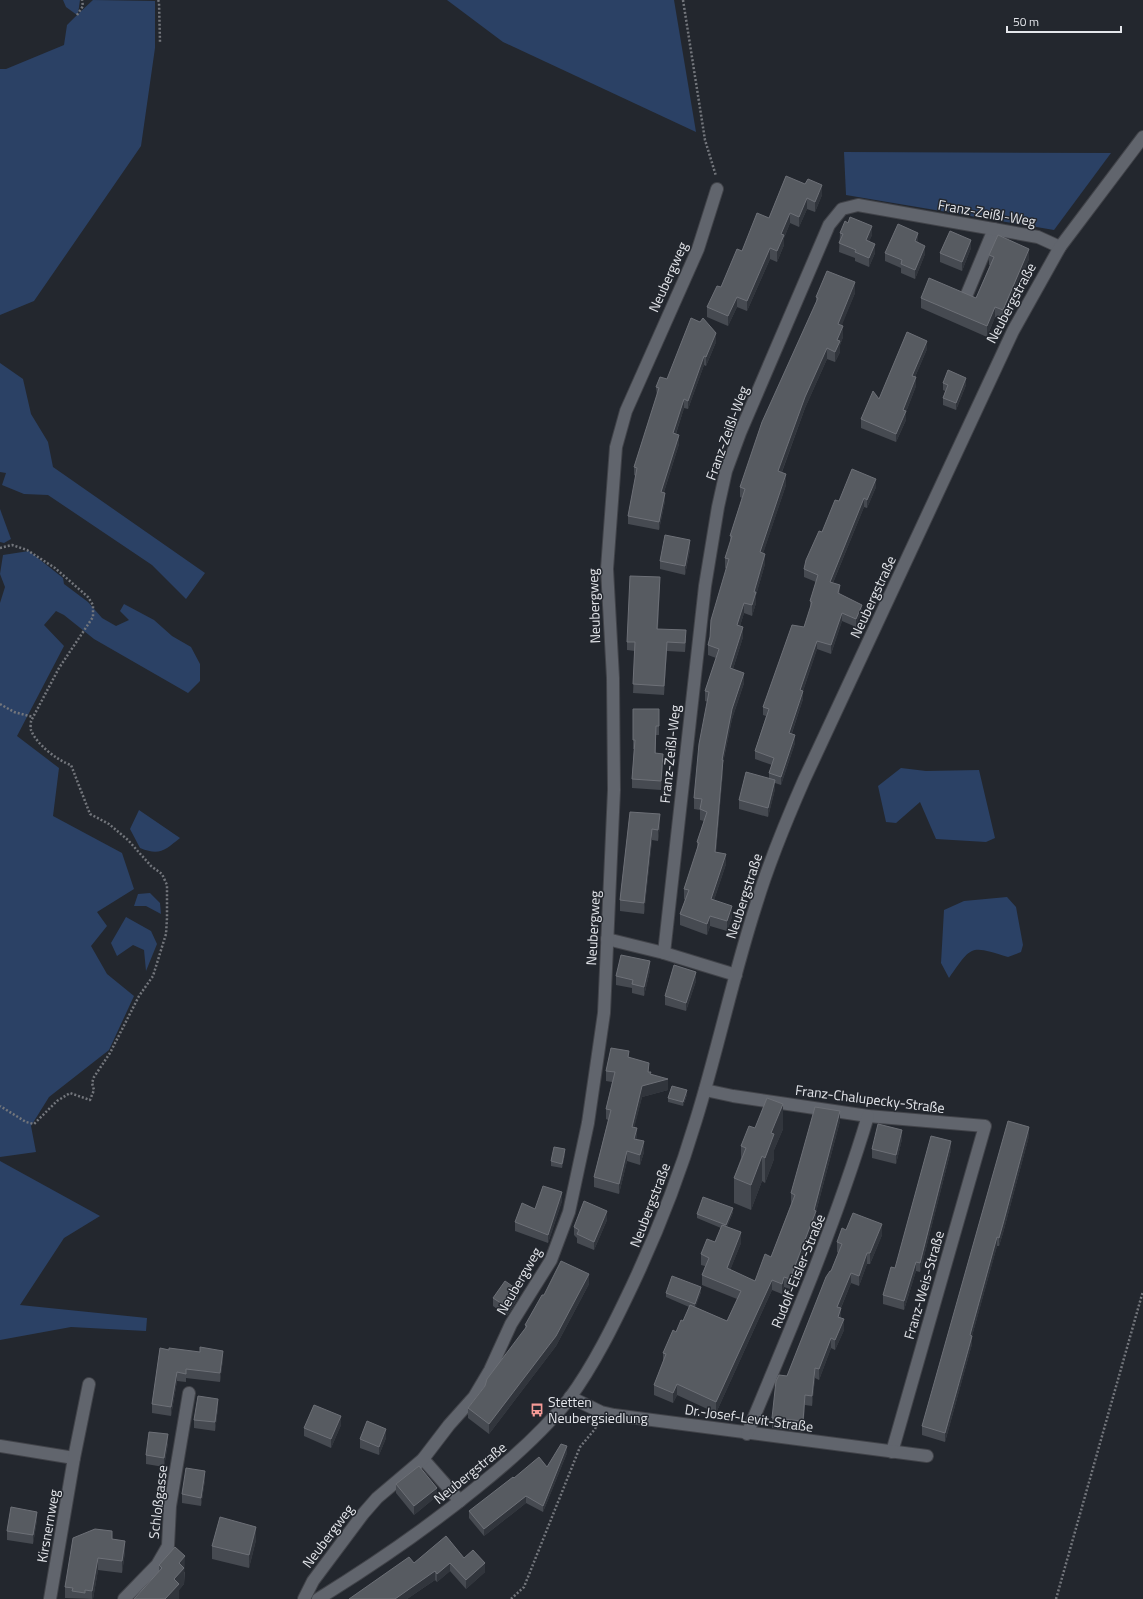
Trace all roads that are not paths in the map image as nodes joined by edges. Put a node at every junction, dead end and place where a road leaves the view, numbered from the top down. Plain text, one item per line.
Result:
1 (1143, 137) edge
2 (717, 189) road end
3 (994, 229) junction
4 (1060, 247) junction
5 (967, 294) edge
6 (608, 939) junction
7 (664, 953) junction
8 (736, 975) junction
9 (705, 1090) junction
10 (868, 1116) junction
11 (985, 1126) joint
12 (89, 1384) dead end
13 (188, 1393) dead end
14 (570, 1396) junction
15 (747, 1434) junction
16 (0, 1446) edge
17 (892, 1452) junction
18 (927, 1456) dead end
19 (74, 1458) junction
20 (423, 1459) junction
21 (460, 1501) junction
22 (50, 1599) edge
23 (124, 1599) edge
24 (304, 1599) edge
25 (318, 1599) edge

1 - 4 street, Neubergstraße
2 - 6 street, Neubergweg
3 - 4 street, Franz-Zeißl-Weg
3 - 5 street
3 - 7 street, Franz-Zeißl-Weg
4 - 8 street, Neubergstraße
6 - 7 street
6 - 20 street, Neubergweg
7 - 8 street
8 - 9 street, Neubergstraße
9 - 10 street, Franz-Chalupecky-Straße
9 - 14 street, Neubergstraße
10 - 11 street, Franz-Chalupecky-Straße
10 - 15 street, Rudolf-Eisler-Straße
11 - 17 street, Franz-Weis-Straße
12 - 19 street, Kirsnernweg
13 - 23 street, Schloßgasse
14 - 15 street, Dr.-Josef-Levit-Straße
14 - 21 street, Neubergstraße
15 - 17 street, Dr.-Josef-Levit-Straße
16 - 19 street
17 - 18 street, Dr.-Josef-Levit-Straße
19 - 22 street, Kirsnernweg
20 - 21 street
20 - 24 street, Neubergweg
21 - 25 street, Neubergstraße

